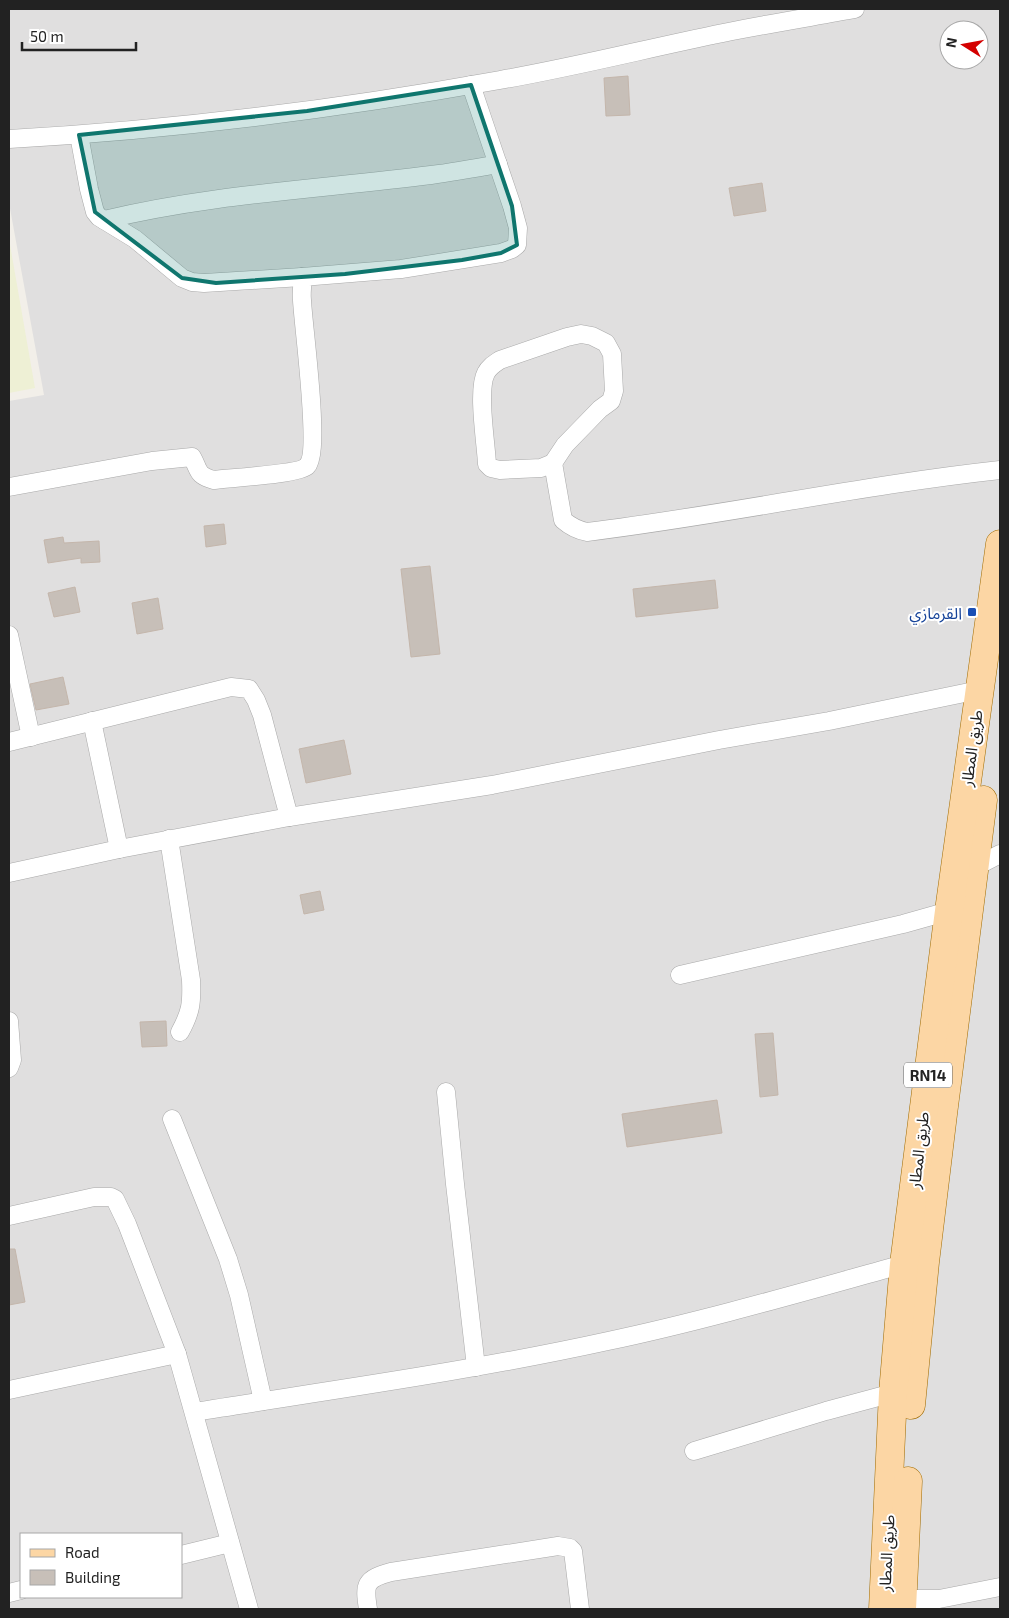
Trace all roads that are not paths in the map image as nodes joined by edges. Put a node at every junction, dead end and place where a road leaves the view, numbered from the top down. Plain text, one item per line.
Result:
1 (855, 9) edge
2 (471, 85) junction
3 (78, 135) junction
4 (9, 139) edge
5 (498, 164) junction
6 (104, 220) junction
7 (302, 277) junction
8 (553, 463) junction
9 (1000, 470) edge
10 (9, 487) edge
11 (1000, 544) edge
12 (9, 635) edge
13 (1000, 669) edge
14 (979, 690) junction
15 (92, 721) junction
16 (30, 737) junction
17 (9, 742) edge
18 (289, 817) junction
19 (169, 839) junction
20 (119, 848) junction
21 (1000, 854) edge
22 (975, 868) junction
23 (9, 873) edge
24 (949, 911) junction
25 (680, 975) dead end
26 (9, 1021) edge
27 (180, 1032) dead end
28 (9, 1068) edge
29 (446, 1092) dead end
30 (933, 1112) junction
31 (172, 1119) dead end
32 (9, 1216) edge
33 (904, 1264) junction
34 (178, 1354) junction
35 (476, 1367) junction
36 (9, 1390) edge
37 (902, 1394) junction
38 (263, 1401) junction
39 (194, 1412) junction
40 (694, 1451) dead end
41 (230, 1543) junction
42 (182, 1554) edge
43 (1000, 1587) edge
44 (893, 1604) edge
45 (248, 1609) edge
46 (368, 1609) edge
47 (580, 1609) edge

1 - 2 street
2 - 3 street
2 - 5 street
3 - 4 street
3 - 6 street
5 - 6 street
5 - 7 street
6 - 7 street
7 - 10 street
8 - 8 street
8 - 9 street
11 - 14 main road, طريق المطار / RN14
12 - 16 street
13 - 22 main road, طريق المطار / RN14
14 - 18 street
14 - 24 main road, طريق المطار / RN14
15 - 16 street
15 - 18 street
15 - 20 street
16 - 17 street
18 - 19 street
19 - 20 street
19 - 27 street
20 - 23 street
21 - 22 street
22 - 30 main road, طريق المطار / RN14
24 - 25 street
24 - 30 main road, طريق المطار / RN14
26 - 28 street
29 - 35 street
30 - 33 main road, طريق المطار / RN14
30 - 37 main road, طريق المطار / RN14
31 - 38 street
32 - 34 street
33 - 35 street
33 - 37 main road, طريق المطار / RN14
34 - 36 street
34 - 39 street
35 - 38 street
37 - 40 street
37 - 44 main road, طريق المطار / RN14
38 - 39 street
39 - 41 street
41 - 42 street
41 - 45 street
43 - 44 street
46 - 47 street

